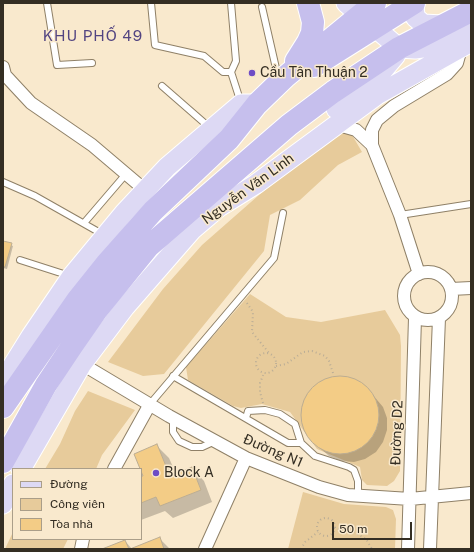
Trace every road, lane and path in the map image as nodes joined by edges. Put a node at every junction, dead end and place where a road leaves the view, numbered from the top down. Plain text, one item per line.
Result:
1 (47, 3) edge
2 (151, 3) edge
3 (231, 3) edge
4 (308, 3) edge
5 (414, 3) edge
6 (262, 7) dead end
7 (370, 11) edge
8 (443, 25) junction
9 (468, 32) edge
10 (399, 48) junction
11 (92, 63) dead end
12 (4, 72) edge
13 (231, 72) junction
14 (282, 80) junction
15 (162, 86) dead end
16 (249, 104) junction
17 (335, 124) junction
18 (212, 129) junction
19 (315, 140) junction
20 (291, 144) junction
21 (265, 145) junction
22 (372, 145) junction
23 (126, 174) junction
24 (3, 182) edge
25 (145, 190) junction
26 (471, 204) edge
27 (219, 207) junction
28 (283, 213) dead end
29 (400, 214) junction
30 (84, 223) junction
31 (105, 235) junction
32 (20, 260) dead end
33 (419, 274) junction
34 (71, 277) junction
35 (471, 288) edge
36 (451, 289) junction
37 (241, 297) junction
38 (415, 318) junction
39 (439, 318) junction
40 (269, 353) junction
41 (82, 364) junction
42 (276, 366) junction
43 (7, 371) edge
44 (264, 373) junction
45 (333, 373) dead end
46 (174, 376) junction
47 (150, 404) junction
48 (3, 407) edge
49 (268, 411) junction
50 (173, 418) junction
51 (246, 418) junction
52 (215, 441) junction
53 (301, 443) junction
54 (246, 458) junction
55 (3, 462) edge
56 (22, 468) edge
57 (115, 468) edge
58 (12, 486) edge
59 (471, 492) edge
60 (358, 496) junction
61 (433, 498) junction
62 (410, 499) junction
63 (3, 504) edge
64 (334, 528) junction
65 (318, 532) junction
66 (205, 549) edge
67 (301, 549) edge
68 (372, 549) edge
69 (408, 549) edge
70 (430, 549) edge

1 - 11 lane
2 - 13 lane
3 - 13 lane
4 - 14 highway
5 - 7 highway, Nguyễn Văn Linh
5 - 8 main road, Nguyễn Văn Linh
6 - 14 lane
7 - 10 main road
7 - 14 highway, Nguyễn Văn Linh
8 - 9 highway, Nguyễn Văn Linh
8 - 10 highway, Nguyễn Văn Linh
9 - 10 main road
9 - 17 main road, Nguyễn Văn Linh
9 - 22 street
10 - 20 main road, Nguyễn Văn Linh
10 - 21 highway, Nguyễn Văn Linh
12 - 23 street
13 - 16 lane
14 - 16 highway, Nguyễn Văn Linh
15 - 18 lane
16 - 18 main road, Nguyễn Văn Linh
16 - 48 highway, Nguyễn Văn Linh
17 - 19 main road, Nguyễn Văn Linh
17 - 22 street
18 - 25 main road, Nguyễn Văn Linh
19 - 20 main road
19 - 27 main road, Nguyễn Văn Linh
20 - 21 main road, Nguyễn Văn Linh
20 - 27 main road
21 - 55 highway, Nguyễn Văn Linh
22 - 29 street
23 - 25 street
23 - 30 lane
24 - 30 lane
25 - 31 main road, Nguyễn Văn Linh
26 - 29 lane
27 - 41 main road, Nguyễn Văn Linh
28 - 37 lane
29 - 33 street
30 - 31 lane
31 - 34 main road, Nguyễn Văn Linh
32 - 34 lane
33 - 36 street
33 - 38 street
34 - 43 main road, Nguyễn Văn Linh
35 - 36 street
36 - 39 street
37 - 40 path
37 - 46 lane
38 - 39 street
38 - 62 street, Đường D2
39 - 61 street
40 - 42 path
40 - 44 path
41 - 47 street, Đường N1
41 - 56 main road, Nguyễn Văn Linh
42 - 44 path
42 - 45 path
44 - 49 path
46 - 47 lane
46 - 51 lane
47 - 50 street, Đường N1
47 - 57 street
49 - 51 lane
49 - 53 lane
50 - 52 street, Đường N1
50 - 52 lane
51 - 53 lane
52 - 54 street, Đường N1
53 - 60 lane
54 - 60 street, Đường N1
54 - 66 street
58 - 63 main road
59 - 61 street, Đường N1
60 - 62 street, Đường N1
61 - 62 street, Đường N1
61 - 70 street
62 - 69 street, Đường D2
64 - 65 path
64 - 65 path
64 - 68 path
65 - 67 path

